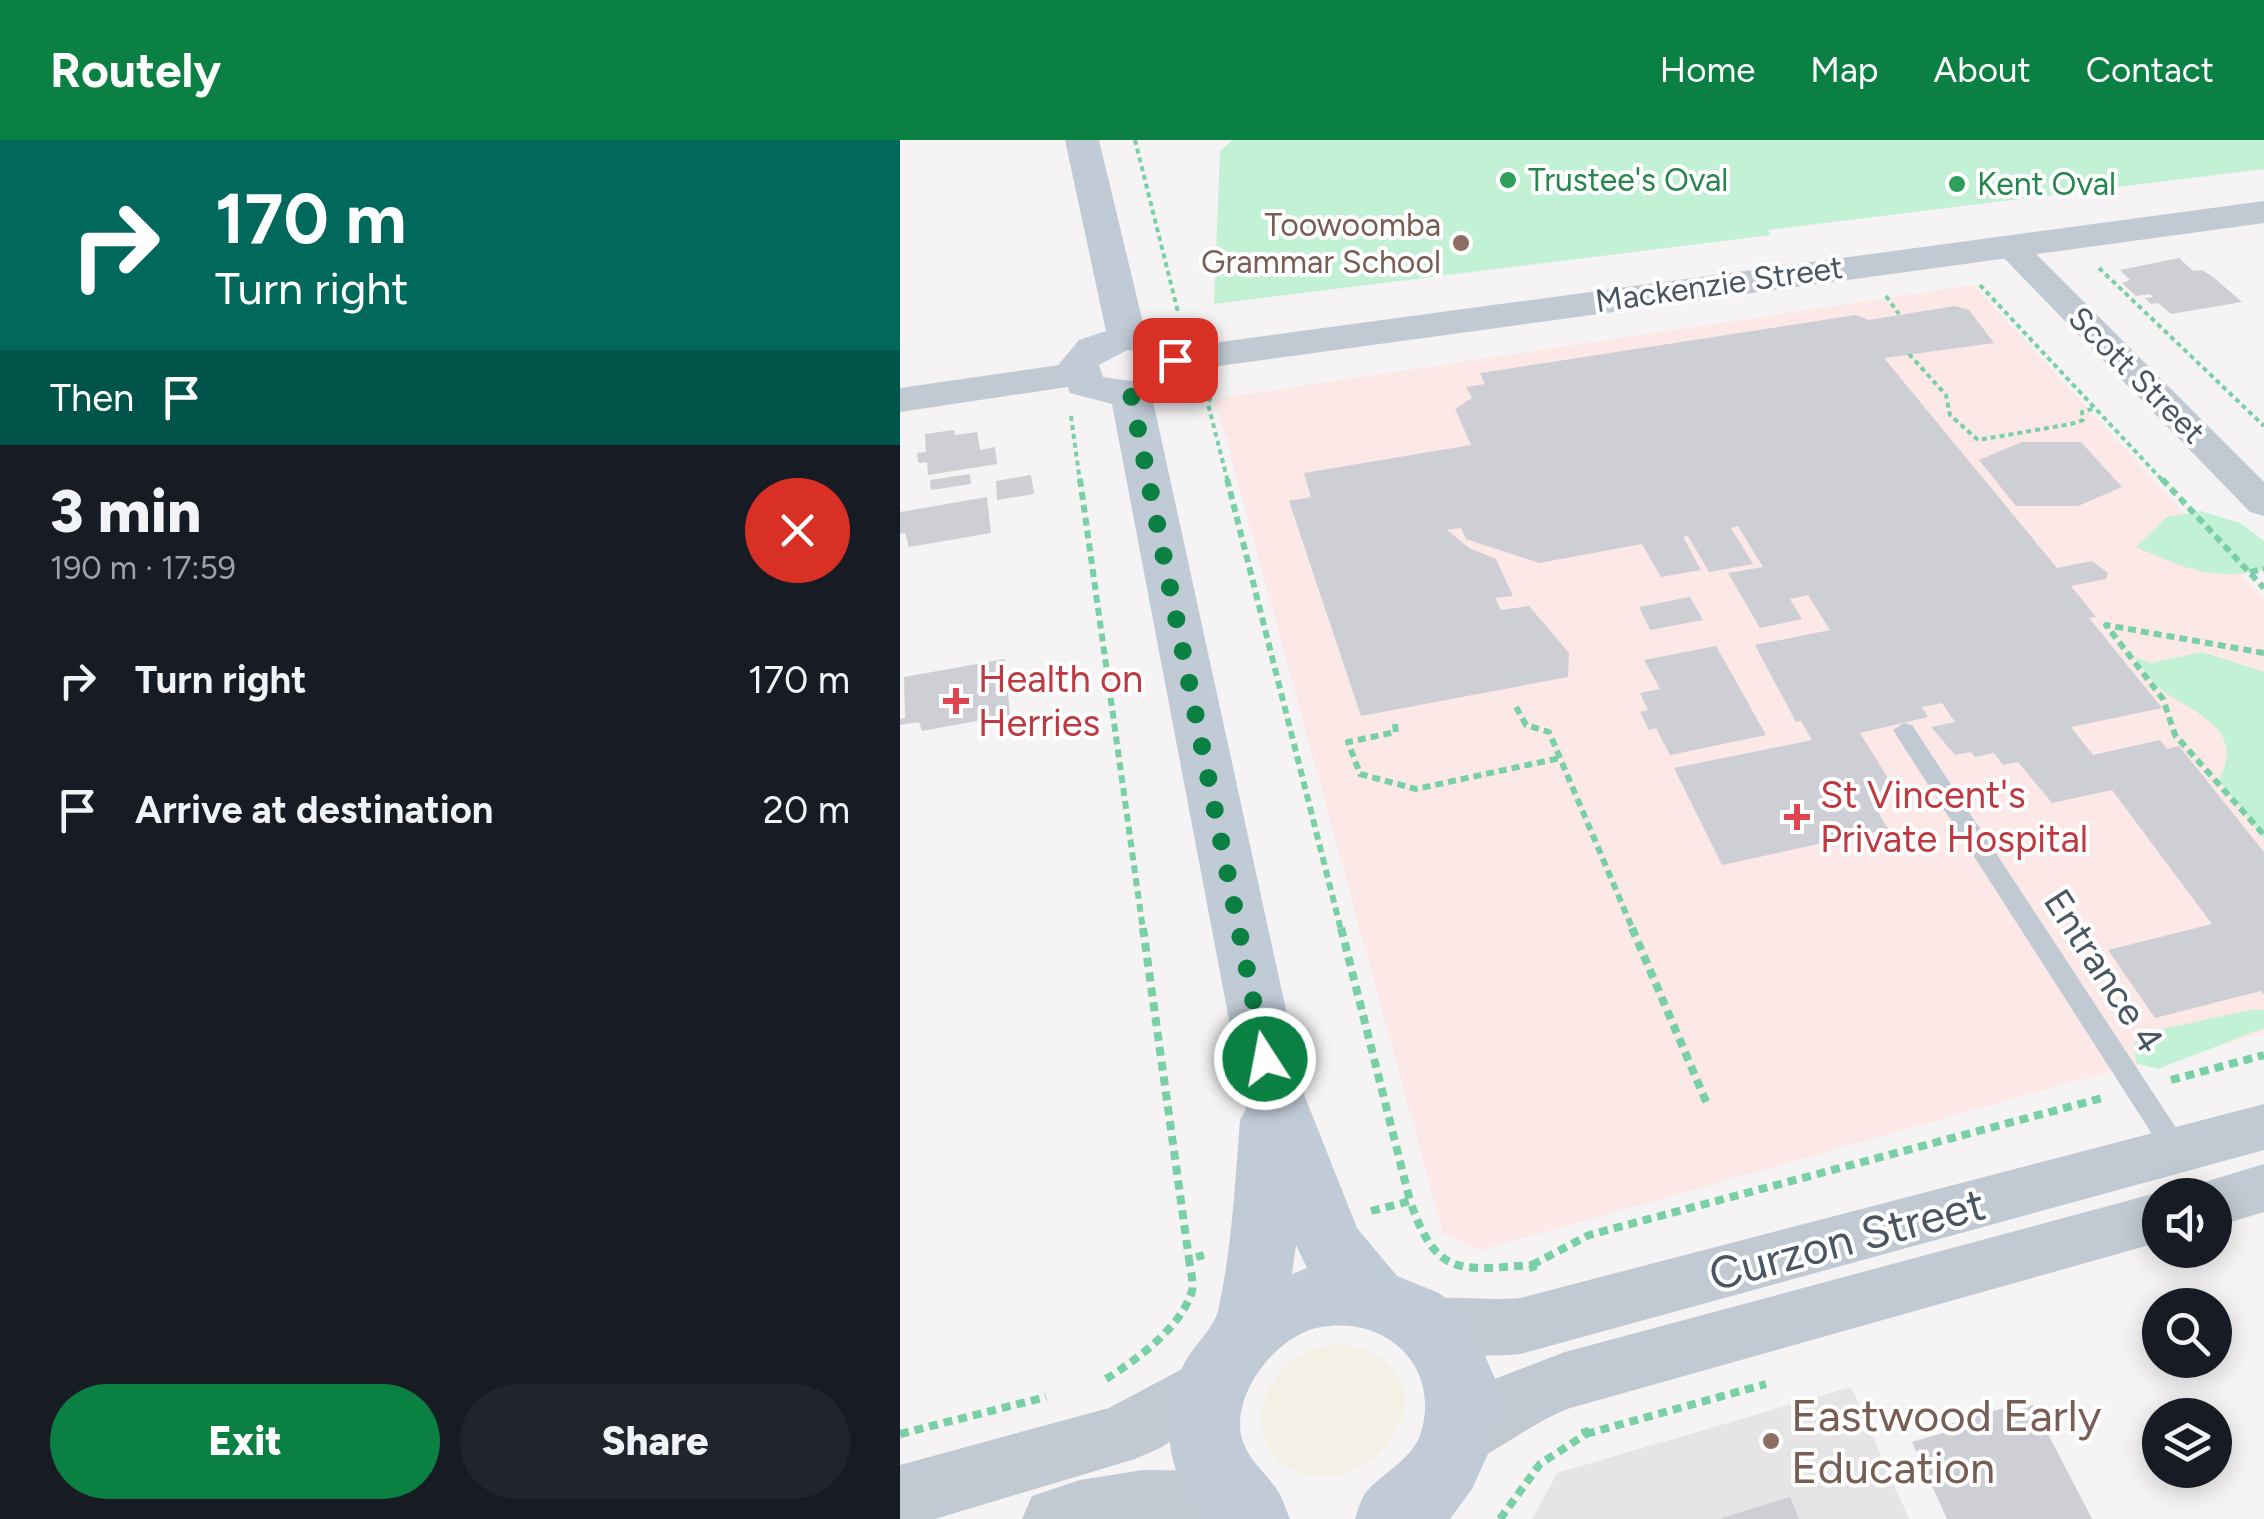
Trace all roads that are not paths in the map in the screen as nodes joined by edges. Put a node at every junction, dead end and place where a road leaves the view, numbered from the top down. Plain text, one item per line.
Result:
1 (1082, 140) edge
2 (2264, 212) edge
3 (2010, 246) junction
4 (1127, 338) junction
5 (1175, 360) junction
6 (1080, 374) junction
7 (1131, 394) junction
8 (900, 400) edge
9 (2264, 504) edge
10 (1904, 730) dead end
11 (1273, 1097) junction
12 (2264, 1128) edge
13 (2177, 1151) junction
14 (2264, 1188) edge
15 (2232, 1197) edge
16 (2142, 1222) edge
17 (1400, 1310) junction
18 (1230, 1356) junction
19 (1423, 1493) edge
20 (900, 1497) edge
21 (1242, 1511) edge
22 (1055, 1519) edge

1 - 4 main road
2 - 3 street, Mackenzie Street
3 - 5 street, Mackenzie Street
3 - 9 street, Scott Street
4 - 5 main road
4 - 6 main road
5 - 7 main road
6 - 7 main road
6 - 8 street
7 - 11 main road
10 - 13 lane, Entrance 4
11 - 17 main road
11 - 18 main road
12 - 13 street, Curzon Street
13 - 17 street, Curzon Street
14 - 15 street
16 - 19 street, Curzon Street
17 - 18 main road
17 - 19 main road
18 - 20 street
18 - 21 main road
21 - 22 street

